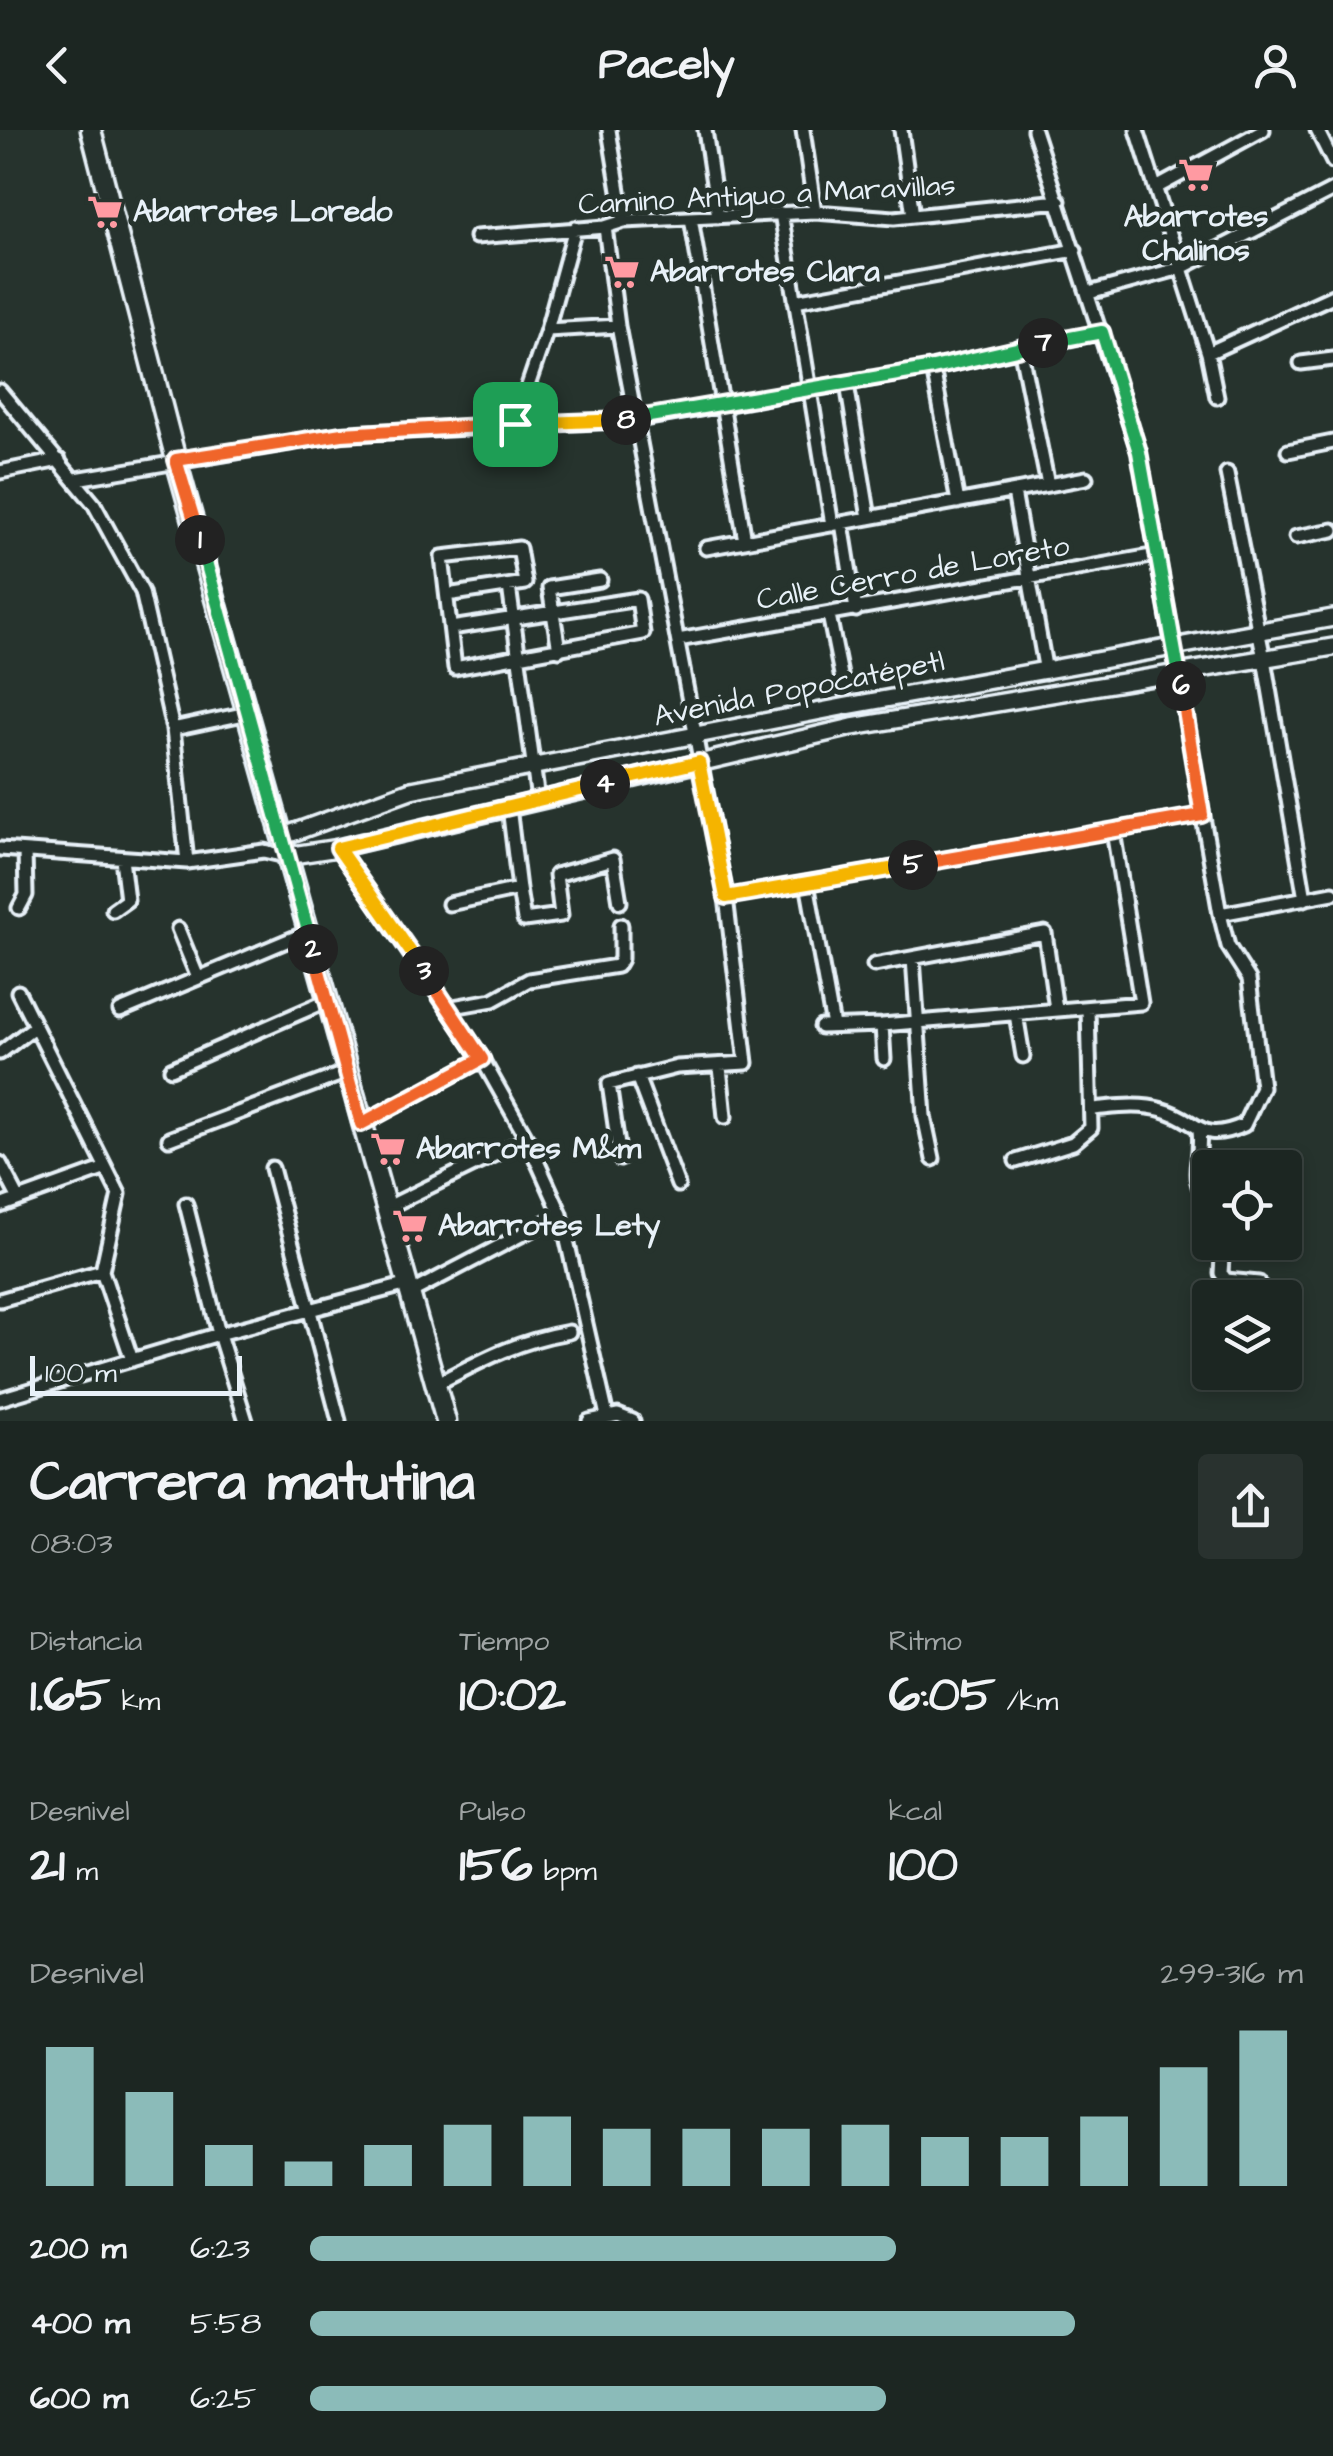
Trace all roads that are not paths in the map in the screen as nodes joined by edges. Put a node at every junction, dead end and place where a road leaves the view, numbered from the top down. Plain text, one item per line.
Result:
1 (91, 130) edge
2 (610, 130) edge
3 (704, 130) edge
4 (804, 130) edge
5 (901, 130) edge
6 (1034, 130) edge
7 (1138, 130) edge
8 (1263, 130) edge
9 (1317, 130) edge
10 (1333, 162) edge
11 (1156, 188) junction
12 (1333, 190) edge
13 (1059, 201) junction
14 (815, 212) junction
15 (781, 213) junction
16 (913, 216) junction
17 (718, 217) junction
18 (691, 218) junction
19 (624, 221) junction
20 (604, 227) junction
21 (575, 228) junction
22 (476, 236) dead end
23 (1075, 250) junction
24 (1181, 268) junction
25 (1089, 293) junction
26 (1333, 296) edge
27 (796, 300) junction
28 (618, 326) junction
29 (548, 330) junction
30 (1102, 332) junction
31 (1020, 347) junction
32 (1208, 353) junction
33 (1333, 359) edge
34 (1301, 364) dead end
35 (933, 368) junction
36 (847, 384) junction
37 (809, 389) junction
38 (0, 391) edge
39 (1217, 397) dead end
40 (723, 404) junction
41 (638, 420) junction
42 (515, 424) junction
43 (1333, 442) edge
44 (1288, 451) dead end
45 (59, 460) junction
46 (176, 460) junction
47 (0, 472) edge
48 (1227, 474) dead end
49 (1086, 478) dead end
50 (76, 479) junction
51 (1048, 485) junction
52 (1014, 492) junction
53 (958, 502) junction
54 (870, 518) junction
55 (837, 524) junction
56 (1333, 530) edge
57 (1296, 537) dead end
58 (745, 541) junction
59 (706, 548) dead end
60 (1158, 555) junction
61 (1029, 576) junction
62 (600, 580) dead end
63 (508, 586) junction
64 (447, 595) junction
65 (856, 610) junction
66 (552, 612) junction
67 (829, 615) junction
68 (1333, 618) edge
69 (514, 619) junction
70 (451, 628) junction
71 (1258, 632) junction
72 (678, 640) junction
73 (1174, 646) junction
74 (1333, 647) edge
75 (558, 650) junction
76 (519, 658) junction
77 (1264, 659) junction
78 (1046, 672) junction
79 (1179, 674) junction
80 (951, 688) junction
81 (844, 690) dead end
82 (955, 711) junction
83 (248, 713) junction
84 (173, 730) junction
85 (694, 738) junction
86 (699, 762) junction
87 (532, 769) junction
88 (538, 800) junction
89 (508, 807) junction
90 (1202, 815) junction
91 (312, 828) junction
92 (1113, 831) junction
93 (284, 846) junction
94 (338, 848) junction
95 (0, 849) edge
96 (317, 850) junction
97 (25, 851) junction
98 (122, 860) junction
99 (187, 862) junction
100 (807, 883) junction
101 (520, 889) junction
102 (1333, 893) edge
103 (726, 897) junction
104 (1304, 898) junction
105 (620, 902) dead end
106 (450, 904) dead end
107 (19, 908) dead end
108 (113, 910) dead end
109 (1220, 914) junction
110 (621, 925) dead end
111 (178, 929) dead end
112 (308, 932) junction
113 (914, 958) junction
114 (874, 966) dead end
115 (198, 978) junction
116 (18, 992) dead end
117 (327, 1000) junction
118 (447, 1008) junction
119 (1088, 1008) junction
120 (1056, 1009) junction
121 (120, 1010) dead end
122 (1016, 1014) junction
123 (918, 1022) junction
124 (882, 1025) junction
125 (34, 1027) junction
126 (0, 1053) edge
127 (1023, 1056) dead end
128 (482, 1059) junction
129 (884, 1059) dead end
130 (720, 1067) junction
131 (171, 1069) dead end
132 (347, 1072) junction
133 (637, 1076) junction
134 (1092, 1108) junction
135 (724, 1118) dead end
136 (361, 1124) junction
137 (1199, 1130) junction
138 (169, 1139) dead end
139 (527, 1140) junction
140 (1202, 1150) edge
141 (620, 1159) dead end
142 (933, 1159) dead end
143 (1016, 1161) dead end
144 (0, 1163) edge
145 (106, 1168) junction
146 (272, 1168) dead end
147 (678, 1184) dead end
148 (19, 1199) junction
149 (186, 1204) dead end
150 (0, 1206) edge
151 (386, 1208) junction
152 (560, 1214) junction
153 (102, 1271) junction
154 (409, 1288) junction
155 (0, 1300) edge
156 (308, 1312) junction
157 (569, 1332) dead end
158 (219, 1334) junction
159 (132, 1360) junction
160 (436, 1384) junction
161 (0, 1399) edge
162 (607, 1416) junction
163 (246, 1421) edge
164 (339, 1421) edge
165 (446, 1421) edge
166 (590, 1421) edge
167 (633, 1421) edge

1 - 46 main road
2 - 19 street
3 - 17 street
4 - 14 street
5 - 16 street
6 - 13 street
7 - 11 street
8 - 11 street
9 - 10 street
11 - 24 street
12 - 24 street
13 - 16 street, Camino Antiguo a Maravillas
13 - 23 street
14 - 15 street, Camino Antiguo a Maravillas
14 - 16 street, Camino Antiguo a Maravillas
15 - 17 street, Camino Antiguo a Maravillas
15 - 27 street
17 - 18 street, Camino Antiguo a Maravillas
18 - 19 street, Camino Antiguo a Maravillas
18 - 40 street
19 - 20 street, Camino Antiguo a Maravillas
20 - 21 street, Camino Antiguo a Maravillas
20 - 28 street
21 - 22 street, Camino Antiguo a Maravillas
21 - 29 street
23 - 25 street
23 - 27 street
24 - 25 street
24 - 32 street
25 - 30 street
26 - 32 street
27 - 37 street
28 - 29 street
28 - 41 street
29 - 42 street
30 - 31 street
30 - 60 street
31 - 35 street
31 - 51 street
32 - 39 street
33 - 34 street
35 - 36 street
35 - 53 street
36 - 37 street
36 - 54 street
37 - 40 street
37 - 55 street
38 - 45 street
40 - 41 street
40 - 58 street
41 - 42 street
41 - 72 street
42 - 46 street
43 - 44 street
45 - 47 street
45 - 50 street
46 - 50 street
46 - 83 main road
48 - 71 street
49 - 51 street
50 - 84 street
51 - 52 street
52 - 53 street
52 - 61 street
53 - 54 street
54 - 55 street
55 - 58 street
55 - 65 street
56 - 57 street
58 - 59 street
60 - 61 street, Calle Cerro de Loreto
60 - 73 street
61 - 65 street, Calle Cerro de Loreto
61 - 78 street
62 - 66 street
63 - 64 street
63 - 64 street
63 - 69 street
64 - 70 street
65 - 67 street, Calle Cerro de Loreto
66 - 69 street
66 - 75 street
66 - 75 street
67 - 72 street, Calle Cerro de Loreto
67 - 81 street
68 - 71 street, Avenida Popocatépetl
69 - 70 street
69 - 76 street
70 - 76 street
71 - 73 street, Avenida Popocatépetl
71 - 77 street
72 - 85 street
73 - 78 street, Avenida Popocatépetl
73 - 79 street
74 - 77 street, Avenida Popocatépetl
75 - 76 street
76 - 87 street
77 - 79 street, Avenida Popocatépetl
77 - 104 street
78 - 80 street, Avenida Popocatépetl
79 - 82 street, Avenida Popocatépetl
79 - 90 street
80 - 82 street
80 - 85 street, Avenida Popocatépetl
82 - 86 street, Avenida Popocatépetl
83 - 84 street
83 - 93 main road
84 - 99 street
85 - 86 street
85 - 87 street, Avenida Popocatépetl
86 - 88 street, Avenida Popocatépetl
86 - 103 street
87 - 88 street
87 - 91 street, Avenida Popocatépetl
88 - 89 street, Avenida Popocatépetl
89 - 94 street, Avenida Popocatépetl
89 - 101 street
90 - 92 street
90 - 109 street
91 - 93 street, Avenida Popocatépetl
91 - 96 street
92 - 100 street
92 - 119 street
93 - 96 street, Avenida Popocatépetl
93 - 99 street
93 - 112 main road
94 - 96 street, Avenida Popocatépetl
94 - 118 street
95 - 97 street
97 - 98 street
97 - 107 street
98 - 99 street
98 - 108 street
100 - 103 street
100 - 124 street
101 - 105 street
101 - 106 street
102 - 104 street
103 - 130 street
104 - 109 street
109 - 137 street
110 - 118 street
111 - 115 street
112 - 115 street
112 - 117 main road
113 - 114 street
113 - 120 street
113 - 123 street
115 - 121 street
116 - 125 street
117 - 131 street
117 - 132 main road
118 - 128 street
119 - 120 street
119 - 134 street
120 - 122 street
122 - 123 street
122 - 127 street
123 - 124 street
123 - 142 street
124 - 129 street
125 - 126 street
125 - 145 street
128 - 136 street
128 - 139 street
130 - 133 street
130 - 135 street
132 - 136 main road
132 - 138 street
133 - 141 street
133 - 147 street
134 - 137 street
134 - 143 street
136 - 151 main road
137 - 140 street
139 - 151 street
139 - 152 street
144 - 148 street
145 - 148 street
145 - 153 street
146 - 156 street
148 - 150 street
149 - 158 street
151 - 154 main road
152 - 154 street
152 - 162 street
153 - 155 street
153 - 159 street
154 - 156 street
154 - 160 main road
156 - 158 street
156 - 164 street
157 - 160 street
158 - 159 street
158 - 163 street
159 - 161 street
160 - 165 main road
162 - 166 street
162 - 167 street

